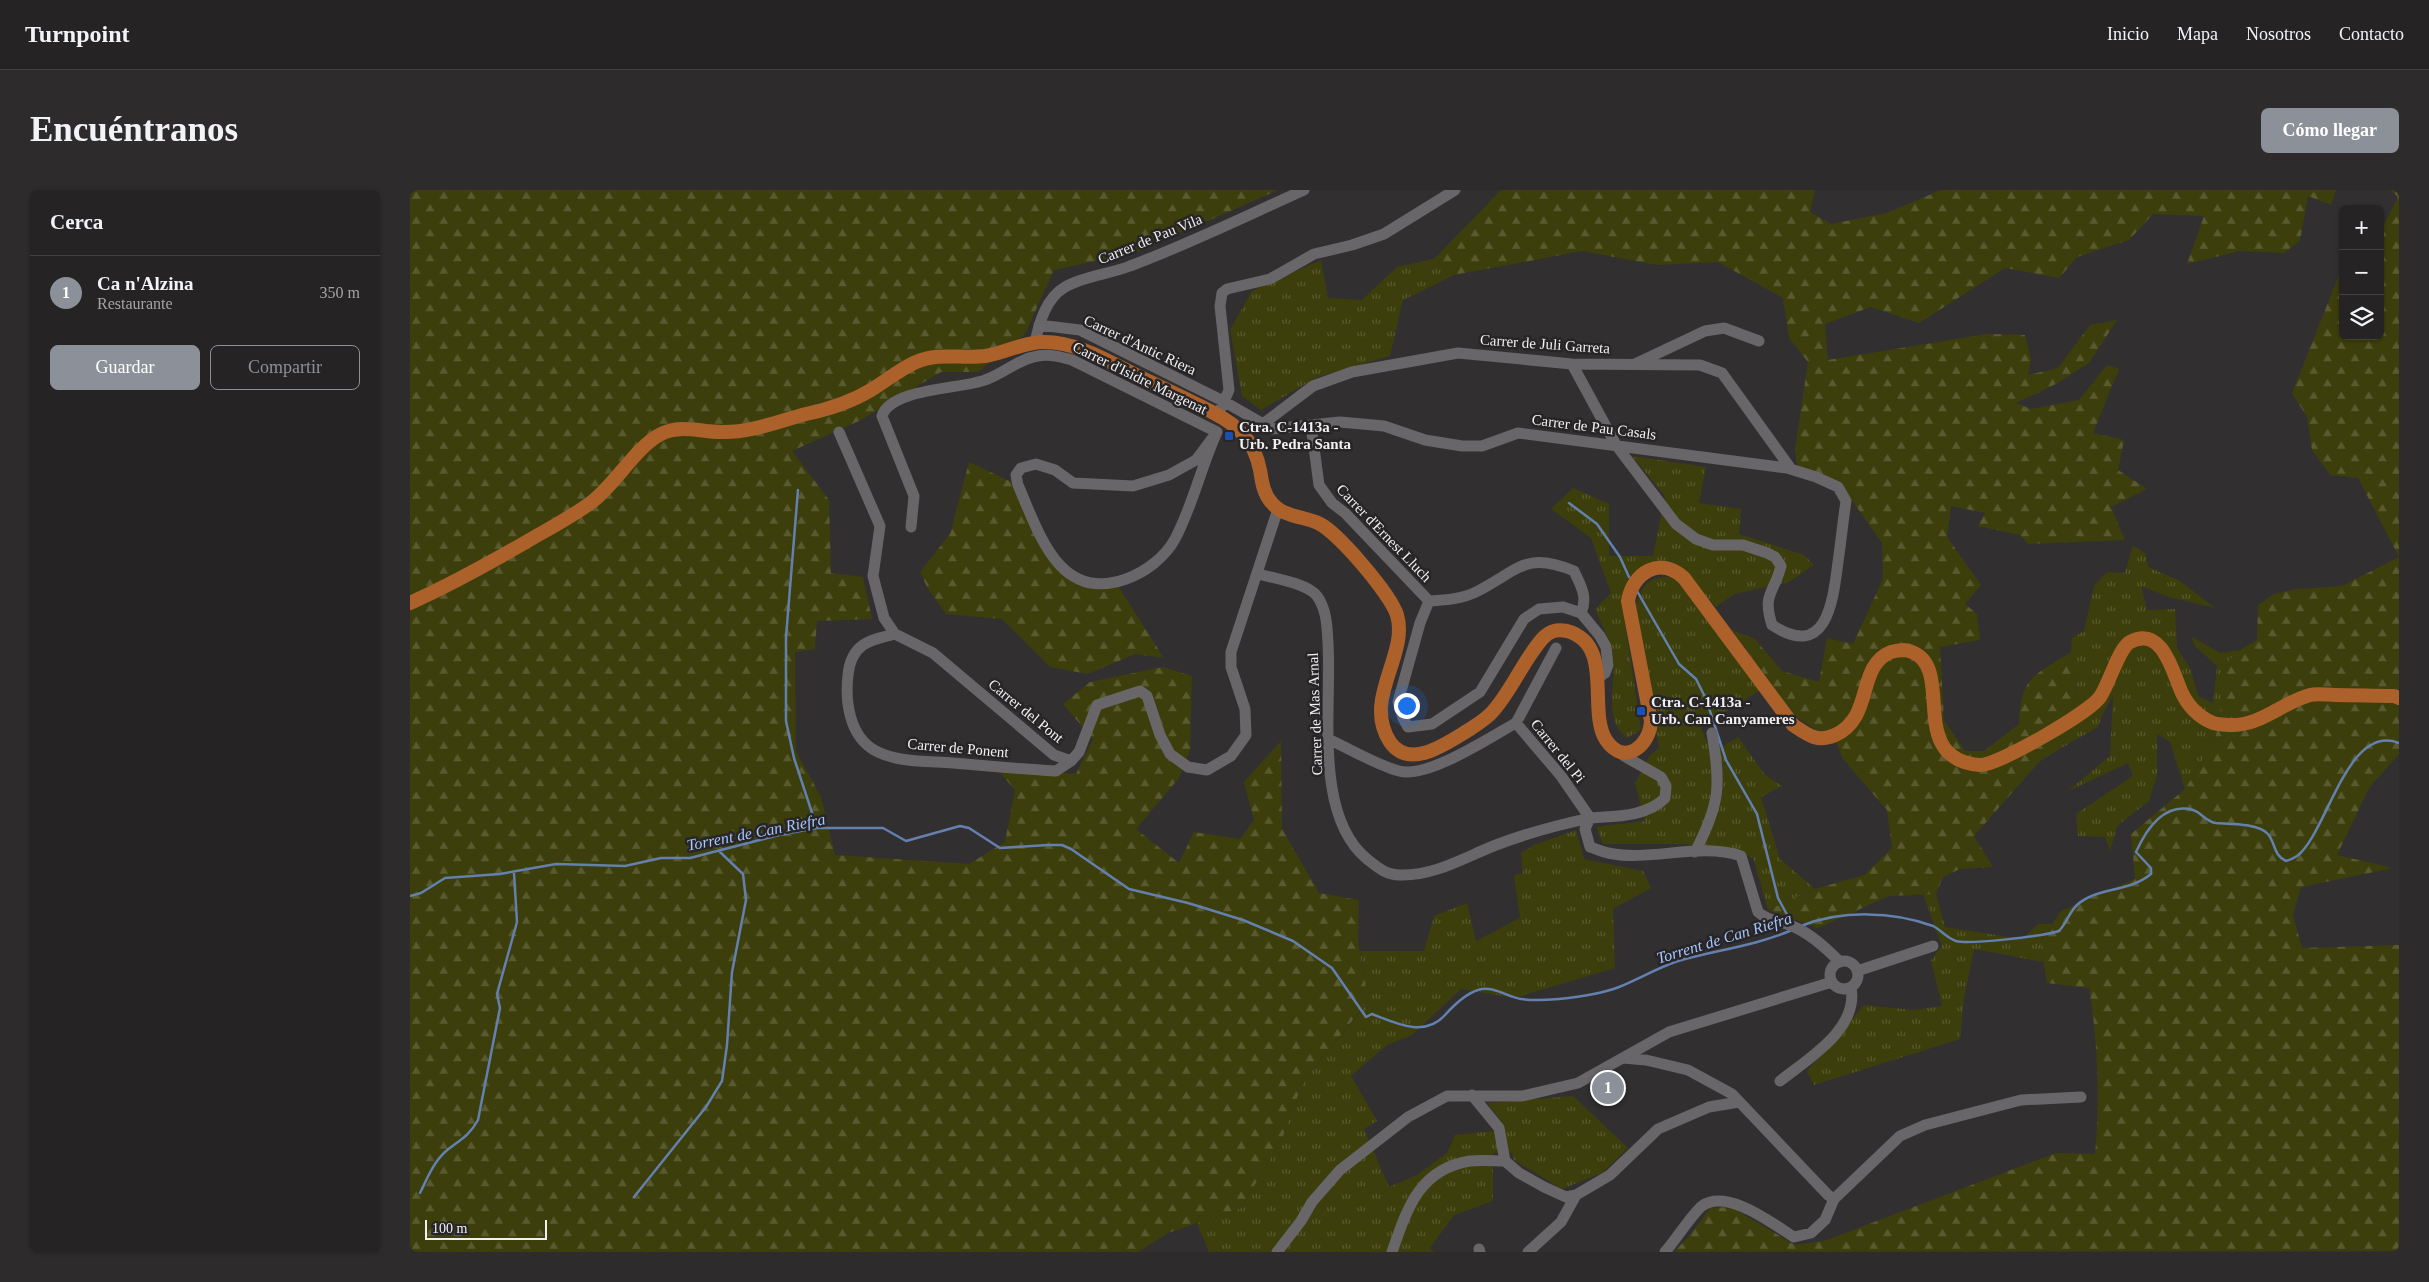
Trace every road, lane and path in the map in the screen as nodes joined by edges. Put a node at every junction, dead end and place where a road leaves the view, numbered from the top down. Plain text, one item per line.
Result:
1 (1304, 190) edge
2 (1455, 190) edge
3 (1039, 325) junction
4 (1759, 341) dead end
5 (1035, 343) junction
6 (1572, 364) junction
7 (1633, 365) junction
8 (1225, 402) junction
9 (1241, 412) junction
10 (1216, 414) junction
11 (1263, 424) junction
12 (1312, 425) junction
13 (1235, 426) junction
14 (839, 432) dead end
15 (1217, 432) junction
16 (1616, 445) junction
17 (1791, 469) junction
18 (1278, 509) junction
19 (911, 527) dead end
20 (1258, 574) junction
21 (1429, 601) junction
22 (410, 603) edge
23 (1581, 613) junction
24 (895, 634) junction
25 (1556, 648) dead end
26 (1598, 678) junction
27 (2399, 698) edge
28 (1516, 723) junction
29 (1712, 733) dead end
30 (1328, 739) junction
31 (1640, 747) junction
32 (1620, 751) junction
33 (1071, 762) junction
34 (1641, 767) junction
35 (1590, 818) junction
36 (1695, 852) junction
37 (1933, 946) dead end
38 (1840, 962) junction
39 (1857, 971) junction
40 (1832, 982) junction
41 (1851, 987) junction
42 (1623, 1058) junction
43 (1780, 1081) dead end
44 (1472, 1095) junction
45 (2081, 1097) dead end
46 (1739, 1102) junction
47 (1505, 1161) junction
48 (1576, 1195) junction
49 (1834, 1199) junction
50 (1277, 1252) edge
51 (1392, 1252) edge
52 (1528, 1252) edge
53 (1665, 1252) edge

1 - 3 street, Carrer de Pau Vila
2 - 8 street
3 - 5 street, Carrer de Pau Vila
3 - 8 street, Carrer d'Antic Riera
4 - 7 street
5 - 10 main road
5 - 22 main road
6 - 7 street, Carrer de Juli Garreta
6 - 11 street, Carrer de Juli Garreta
6 - 16 street
7 - 17 street, Carrer de Juli Garreta
8 - 9 street, Carrer de Pau Casals
8 - 10 street
9 - 11 street, Carrer de Pau Casals
9 - 13 street
10 - 13 main road
10 - 15 street
11 - 12 street, Carrer de Pau Casals
12 - 16 street, Carrer de Pau Casals
12 - 21 street, Carrer d'Ernest Lluch
13 - 15 street
13 - 18 main road
14 - 24 street
15 - 15 street
15 - 19 street, Carrer d'Isidre Margenat
16 - 17 street, Carrer de Pau Casals
16 - 17 street, Carrer de Pau Casals
18 - 20 street, Carrer del Pont
18 - 26 main road
20 - 30 street, Carrer de Mas Arnal
20 - 33 street, Carrer del Pont
21 - 23 street
21 - 23 street
23 - 26 street
24 - 33 street, Carrer del Pont
24 - 33 street, Carrer de Ponent
25 - 28 street, Carrer del Pi
26 - 32 main road
27 - 31 main road
28 - 30 street
28 - 35 street, Carrer del Pi
29 - 36 street
30 - 35 street, Carrer de Mas Arnal
31 - 32 main road
31 - 34 street
32 - 34 street
34 - 35 street, Carrer de Mas Arnal
35 - 36 street
36 - 38 street
37 - 39 street
38 - 39 street
38 - 40 street
39 - 41 street
40 - 41 street
40 - 42 street
41 - 43 street
42 - 44 street
42 - 46 street
44 - 47 street
44 - 50 street
45 - 49 street
46 - 48 street
46 - 49 street
47 - 48 street
47 - 51 street
48 - 52 street
49 - 53 street

